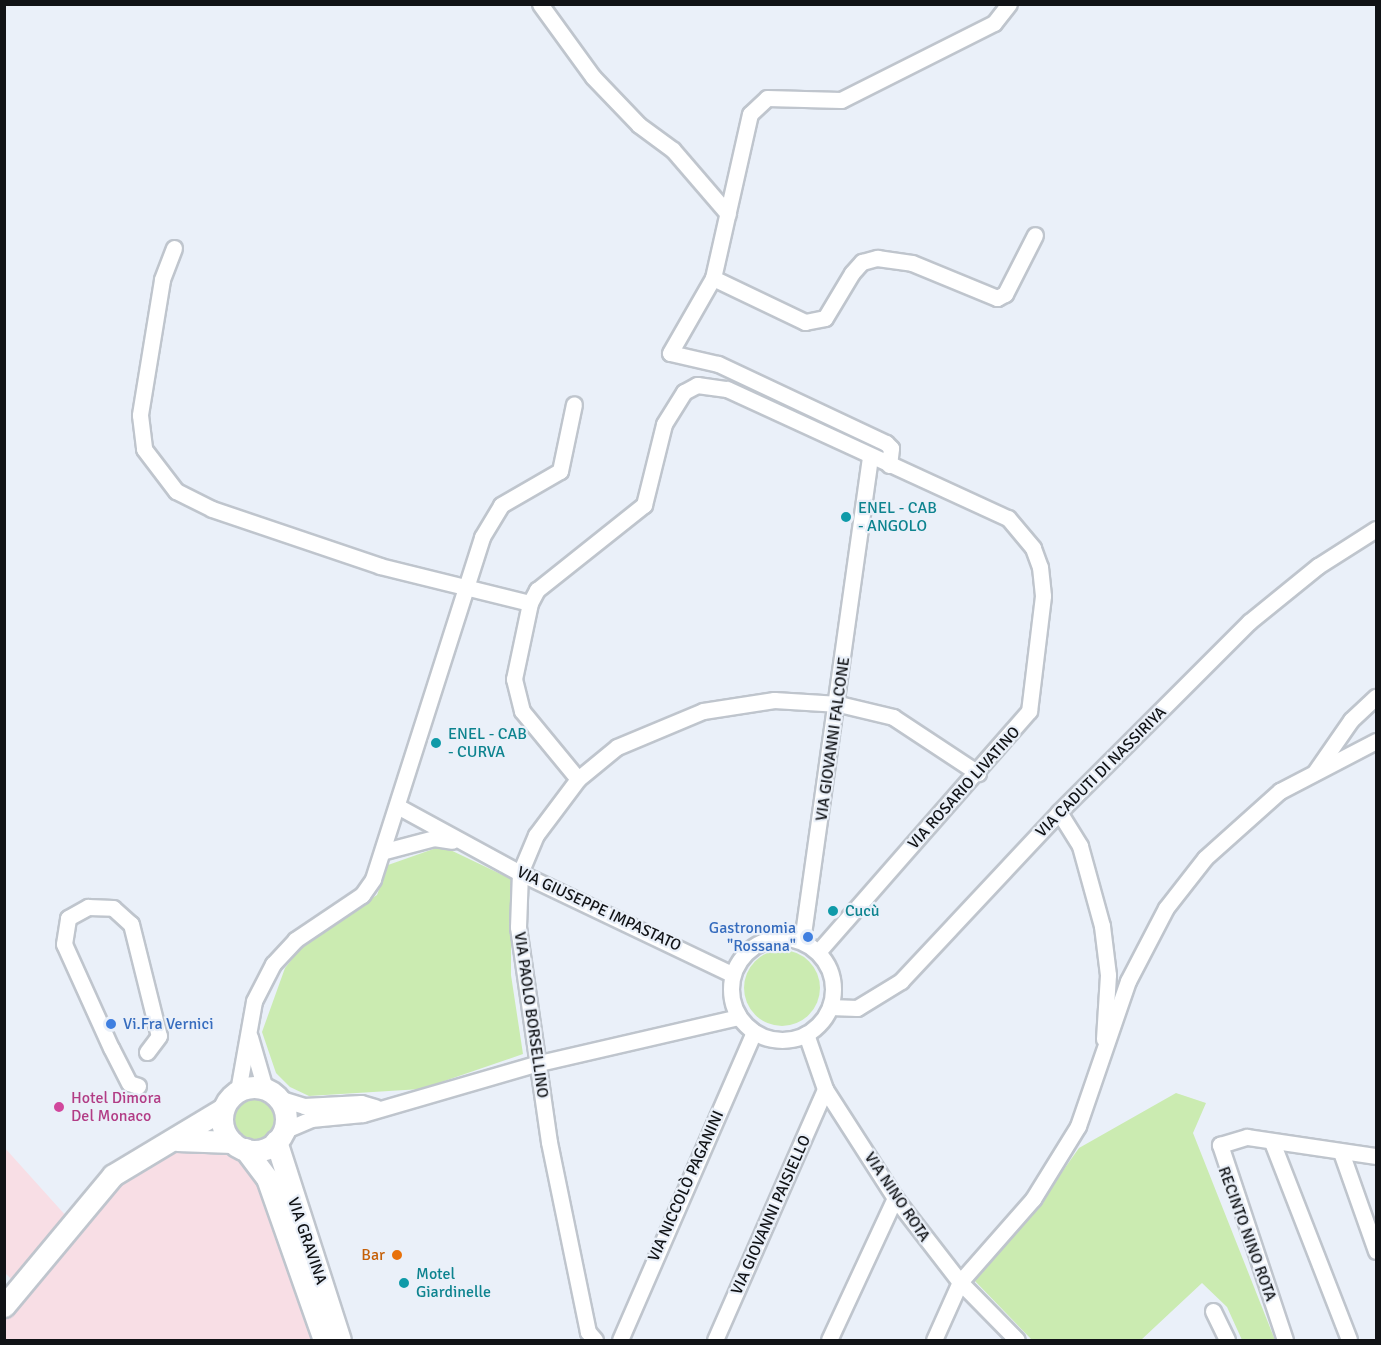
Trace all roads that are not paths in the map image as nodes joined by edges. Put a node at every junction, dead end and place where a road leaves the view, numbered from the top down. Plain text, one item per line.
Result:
1 (540, 4) edge
2 (1009, 4) edge
3 (728, 214) junction
4 (1035, 235) dead end
5 (174, 248) dead end
6 (713, 278) junction
7 (574, 404) dead end
8 (870, 458) junction
9 (889, 465) junction
10 (1377, 529) edge
11 (468, 589) junction
12 (530, 603) junction
13 (1377, 697) edge
14 (839, 704) junction
15 (1377, 741) edge
16 (1315, 772) junction
17 (978, 773) junction
18 (578, 779) junction
19 (399, 807) junction
20 (1059, 812) junction
21 (466, 843) junction
22 (385, 851) junction
23 (520, 873) junction
24 (802, 941) junction
25 (818, 952) junction
26 (732, 974) junction
27 (830, 1007) junction
28 (739, 1017) junction
29 (754, 1032) junction
30 (806, 1034) junction
31 (250, 1036) junction
32 (1105, 1045) junction
33 (147, 1052) dead end
34 (244, 1055) junction
35 (539, 1063) junction
36 (259, 1064) junction
37 (138, 1086) dead end
38 (825, 1089) junction
39 (238, 1091) junction
40 (271, 1093) junction
41 (375, 1107) junction
42 (223, 1109) junction
43 (280, 1136) junction
44 (170, 1140) junction
45 (1272, 1142) junction
46 (239, 1146) junction
47 (1341, 1152) junction
48 (1377, 1156) edge
49 (895, 1198) junction
50 (1377, 1251) edge
51 (960, 1282) junction
52 (4, 1306) edge
53 (1213, 1311) dead end
54 (324, 1341) edge
55 (340, 1341) edge
56 (595, 1341) edge
57 (620, 1341) edge
58 (715, 1341) edge
59 (830, 1341) edge
60 (934, 1341) edge
61 (1017, 1341) edge
62 (1227, 1341) edge
63 (1285, 1341) edge
64 (1349, 1341) edge

1 - 3 street
2 - 3 street
3 - 6 street
4 - 6 street
5 - 11 street
6 - 9 street
7 - 11 street
8 - 9 street, VIA ROSARIO LIVATINO
8 - 12 street, VIA ROSARIO LIVATINO
8 - 14 street, VIA GIOVANNI FALCONE
9 - 17 street, VIA ROSARIO LIVATINO
10 - 20 street, VIA CADUTI DI NASSIRIYA
11 - 12 street
11 - 19 street
12 - 18 street
13 - 16 street
14 - 17 street, VIA PAOLO BORSELLINO
14 - 18 street, VIA PAOLO BORSELLINO
14 - 24 street, VIA GIOVANNI FALCONE
15 - 16 street
16 - 32 street
17 - 25 street, VIA ROSARIO LIVATINO
18 - 23 street, VIA PAOLO BORSELLINO
19 - 21 street, VIA GIUSEPPE IMPASTATO
19 - 22 street
20 - 27 street, VIA CADUTI DI NASSIRIYA
20 - 32 street
21 - 22 street, VIA GIUSEPPE IMPASTATO
21 - 23 street, VIA GIUSEPPE IMPASTATO
22 - 31 street
23 - 26 street, VIA GIUSEPPE IMPASTATO
23 - 35 street, VIA PAOLO BORSELLINO
24 - 25 street
24 - 26 street
25 - 27 street
26 - 28 street
27 - 30 street
28 - 29 street
28 - 35 street
29 - 30 street
29 - 57 street, VIA NICCOLÒ PAGANINI
30 - 38 street, VIA NINO ROTA
31 - 34 street
31 - 36 street
32 - 51 street
33 - 37 street
34 - 36 street
34 - 39 street
35 - 41 street
35 - 56 street, VIA PAOLO BORSELLINO
36 - 40 street
38 - 49 street, VIA NINO ROTA
38 - 58 street, VIA GIOVANNI PAISIELLO
39 - 40 main road
39 - 42 main road
40 - 41 street
40 - 43 main road
41 - 43 street
42 - 44 main road
42 - 46 main road
43 - 46 main road
43 - 55 main road, VIA GRAVINA
44 - 46 main road
44 - 52 main road
45 - 47 street, RECINTO NINO ROTA
45 - 63 street, RECINTO NINO ROTA
45 - 64 street
46 - 54 main road, VIA GRAVINA
47 - 48 street, RECINTO NINO ROTA
47 - 50 street
49 - 51 street, VIA NINO ROTA
49 - 59 street
51 - 60 street
51 - 61 street, VIA NINO ROTA
53 - 62 street

